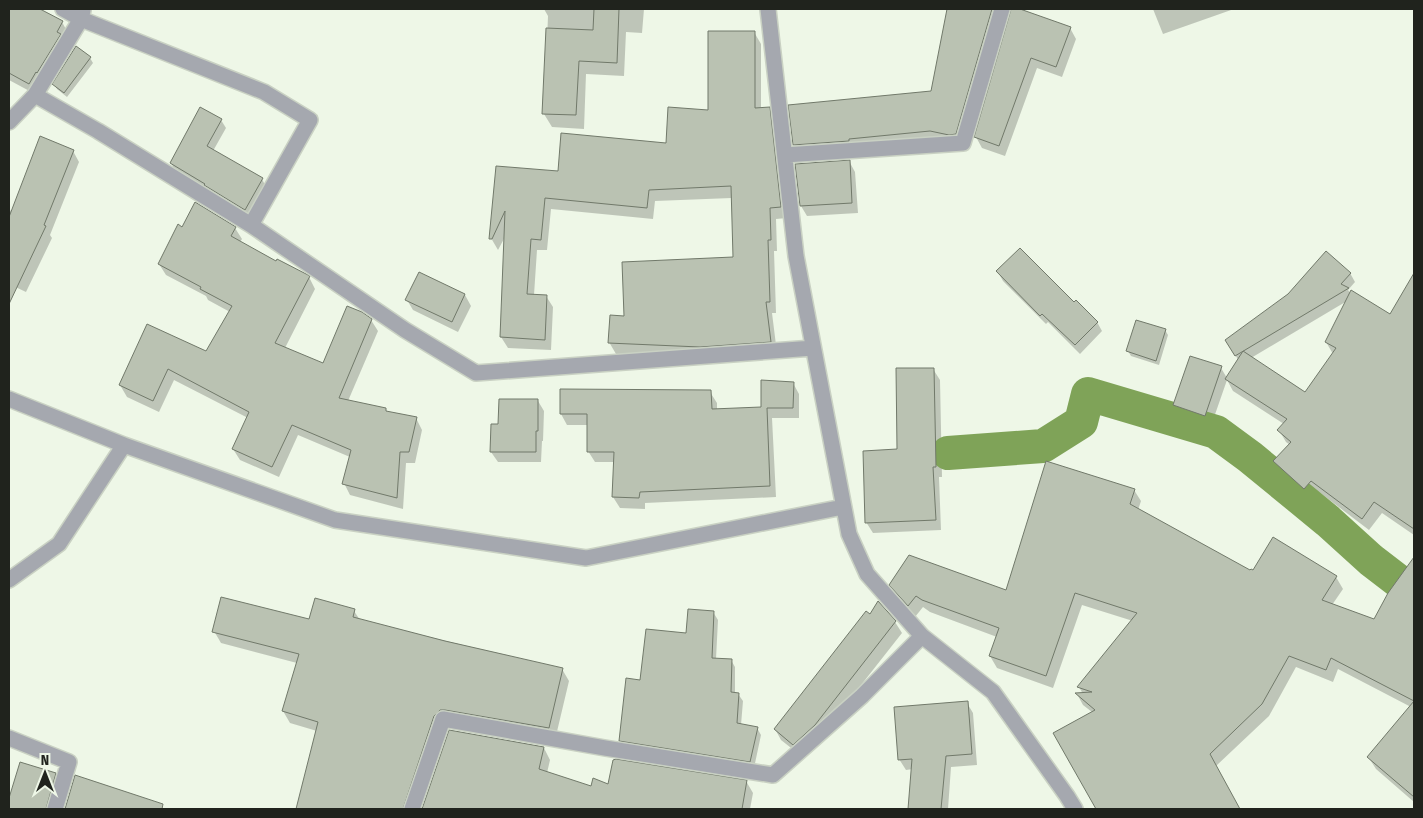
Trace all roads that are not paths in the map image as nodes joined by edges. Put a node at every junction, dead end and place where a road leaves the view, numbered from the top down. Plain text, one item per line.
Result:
1 (63, 9) edge
2 (768, 9) edge
3 (1002, 9) edge
4 (82, 14) edge
5 (35, 96) junction
6 (9, 122) edge
7 (784, 155) junction
8 (251, 225) junction
9 (813, 348) junction
10 (9, 399) edge
11 (124, 445) junction
12 (843, 507) junction
13 (9, 580) edge
14 (922, 636) junction
15 (9, 738) edge
16 (55, 809) edge
17 (412, 809) edge
18 (1075, 809) edge

1 - 4 street
2 - 7 street
3 - 7 street
4 - 5 street
4 - 8 street
5 - 6 street
5 - 8 street
7 - 9 street
8 - 9 street
9 - 12 street
10 - 11 street
11 - 12 street
11 - 13 street
12 - 14 street
14 - 17 street
14 - 18 street
15 - 16 street

